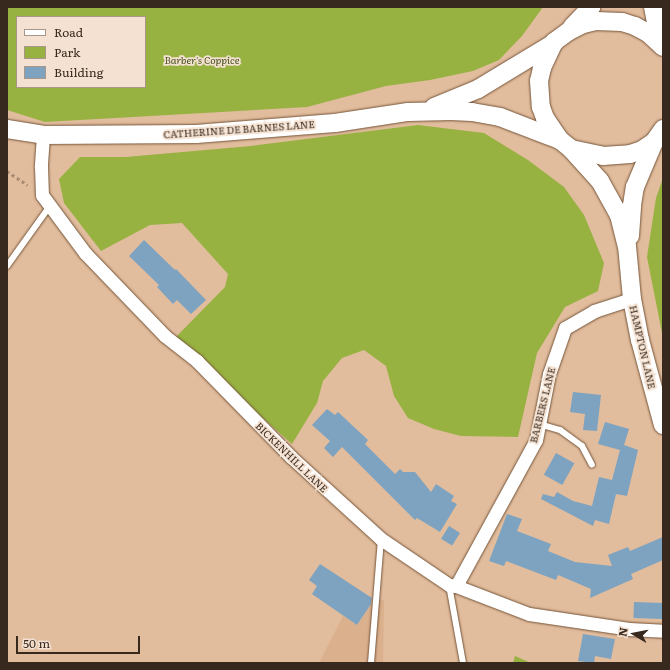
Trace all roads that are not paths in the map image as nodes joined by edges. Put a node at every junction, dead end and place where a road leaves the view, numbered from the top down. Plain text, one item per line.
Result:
1 (591, 7) edge
2 (653, 7) edge
3 (569, 31) junction
4 (554, 42) junction
5 (663, 46) edge
6 (424, 111) junction
7 (7, 129) edge
8 (43, 135) junction
9 (658, 136) edge
10 (565, 144) junction
11 (50, 206) junction
12 (7, 266) edge
13 (630, 266) junction
14 (632, 299) junction
15 (539, 424) junction
16 (663, 425) edge
17 (592, 464) dead end
18 (381, 539) junction
19 (453, 586) junction
20 (663, 632) edge
21 (371, 663) edge
22 (463, 663) edge

1 - 3 main road
2 - 5 main road
3 - 4 main road, CATHERINE DE BARNES LANE
3 - 5 main road
4 - 6 main road, CATHERINE DE BARNES LANE
4 - 10 main road, HAMPTON LANE
6 - 8 main road, CATHERINE DE BARNES LANE
6 - 10 main road, CATHERINE DE BARNES LANE
7 - 8 main road, CATHERINE DE BARNES LANE
8 - 11 street, BICKENHILL LANE
9 - 10 main road, CATHERINE DE BARNES LANE
9 - 13 main road, HAMPTON LANE
10 - 13 main road, HAMPTON LANE
11 - 12 lane
11 - 18 street, BICKENHILL LANE
13 - 14 main road, HAMPTON LANE
14 - 15 street, BARBERS LANE
14 - 16 main road, HAMPTON LANE
15 - 17 lane
15 - 19 street, BARBERS LANE
18 - 19 street, BICKENHILL LANE
18 - 21 lane
19 - 20 street, BICKENHILL LANE
19 - 22 lane

